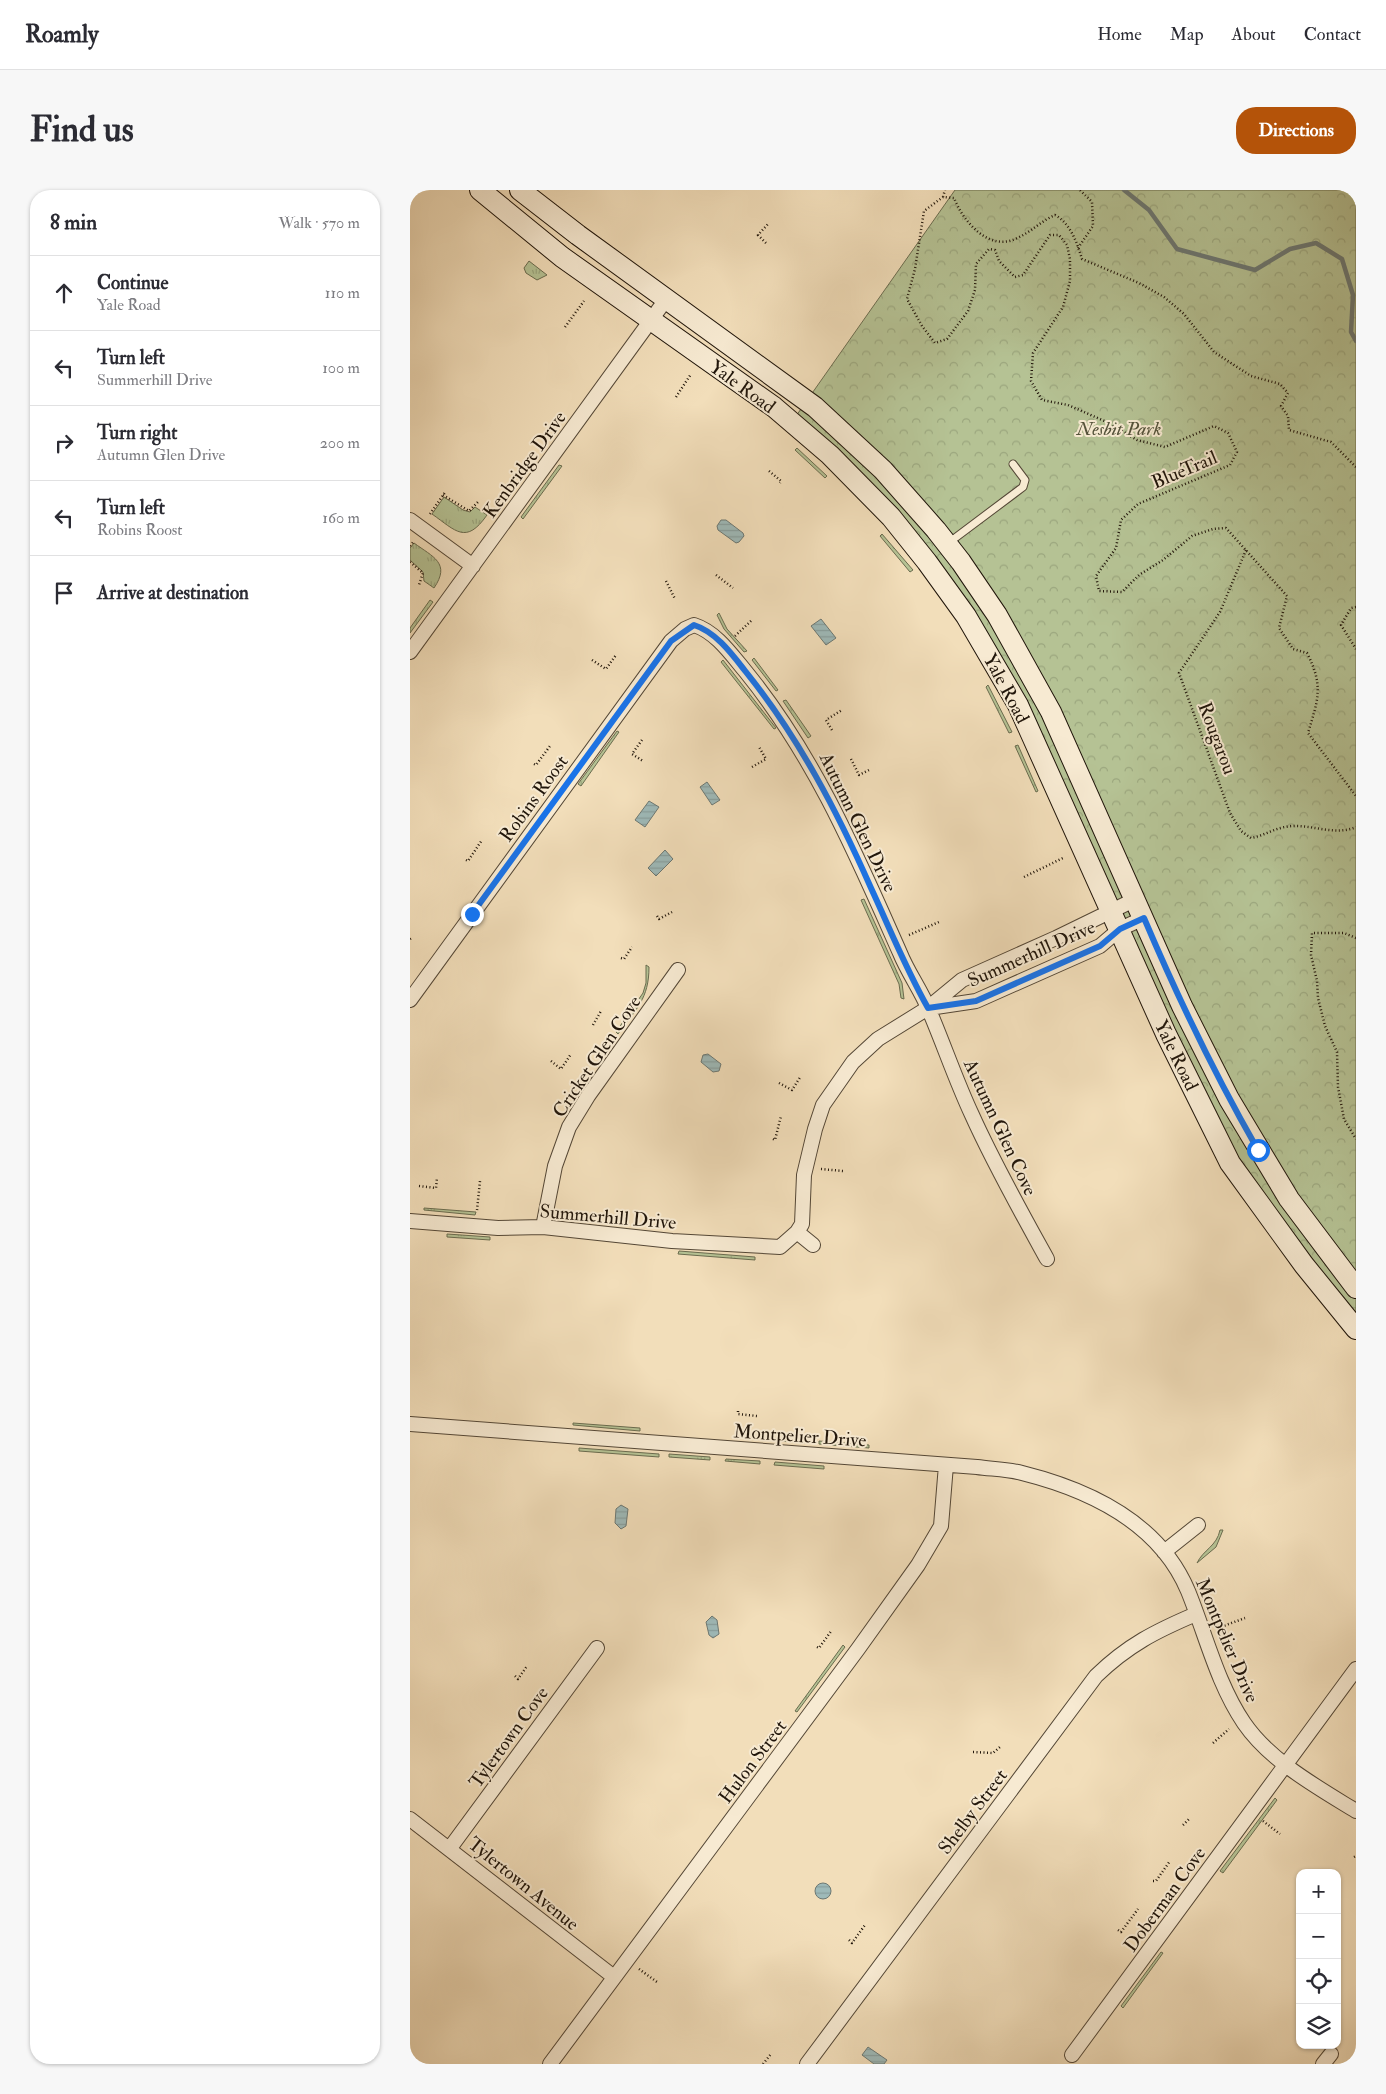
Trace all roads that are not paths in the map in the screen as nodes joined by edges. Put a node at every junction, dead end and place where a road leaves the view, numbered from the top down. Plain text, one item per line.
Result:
1 (480, 190) edge
2 (520, 190) edge
3 (667, 298) junction
4 (652, 320) junction
5 (1013, 464) dead end
6 (410, 520) edge
7 (947, 544) junction
8 (473, 566) junction
9 (694, 625) joint
10 (410, 652) edge
11 (1136, 899) junction
12 (1112, 909) junction
13 (1144, 918) junction
14 (1120, 929) junction
15 (678, 970) dead end
16 (410, 1000) edge
17 (928, 1008) junction
18 (410, 1221) edge
19 (543, 1227) junction
20 (797, 1232) junction
21 (813, 1245) dead end
22 (1047, 1259) dead end
23 (1356, 1288) edge
24 (1356, 1329) edge
25 (410, 1424) edge
26 (946, 1465) junction
27 (1198, 1525) dead end
28 (1164, 1552) junction
29 (1196, 1614) junction
30 (597, 1648) dead end
31 (1356, 1669) edge
32 (1287, 1764) junction
33 (1356, 1811) edge
34 (410, 1819) edge
35 (450, 1848) junction
36 (614, 1977) junction
37 (1072, 2055) dead end
38 (550, 2064) edge
39 (808, 2064) edge

1 - 4 main road, Yale Road
2 - 3 main road, Yale Road
3 - 4 street, Kenbridge Drive
3 - 7 main road, Yale Road
4 - 8 street, Kenbridge Drive
4 - 12 main road, Yale Road
5 - 7 lane
6 - 8 street
7 - 11 main road, Yale Road
8 - 10 street, Kenbridge Drive
9 - 16 street, Robins Roost
9 - 17 street, Autumn Glen Drive
11 - 12 street, Summerhill Drive
11 - 13 main road, Yale Road
12 - 14 main road, Yale Road
12 - 17 street, Summerhill Drive
13 - 14 street, Summerhill Drive
13 - 23 main road, Yale Road
14 - 17 street, Summerhill Drive
14 - 24 main road, Yale Road
15 - 19 street, Cricket Glen Cove
17 - 20 street, Summerhill Drive
17 - 22 street, Autumn Glen Cove
18 - 19 street, Summerhill Drive
19 - 20 street, Summerhill Drive
20 - 21 street
25 - 26 street, Montpelier Drive
26 - 28 street, Montpelier Drive
26 - 36 street, Hulon Street
27 - 28 street
28 - 29 street, Montpelier Drive
29 - 32 street, Montpelier Drive
29 - 39 street, Shelby Street
30 - 35 street, Tylertown Cove
31 - 32 street, Doberman Cove
32 - 33 street, Montpelier Drive
32 - 37 street, Doberman Cove
34 - 35 street, Tylertown Avenue
35 - 36 street, Tylertown Avenue
36 - 38 street, Hulon Street

